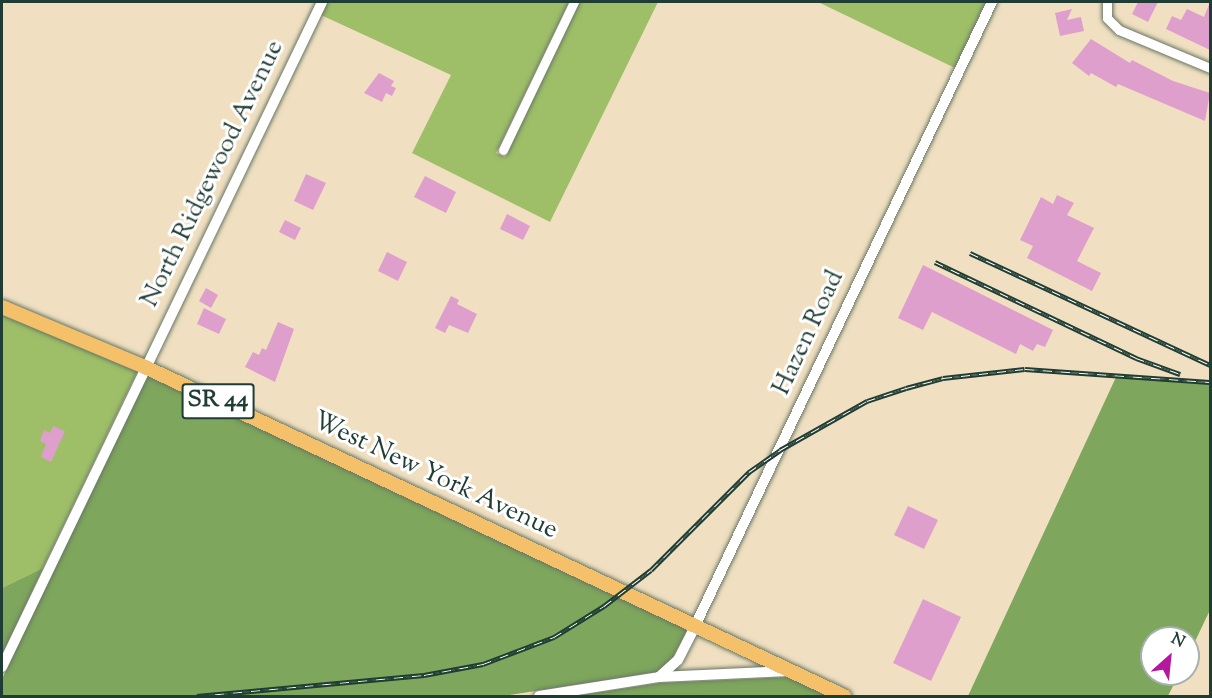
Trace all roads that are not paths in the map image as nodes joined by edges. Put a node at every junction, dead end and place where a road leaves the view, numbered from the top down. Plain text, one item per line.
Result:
1 (322, 2) edge
2 (574, 2) edge
3 (992, 2) edge
4 (1107, 2) edge
5 (1210, 68) edge
6 (503, 150) dead end
7 (2, 307) edge
8 (145, 367) junction
9 (695, 626) junction
10 (2, 667) edge
11 (790, 671) junction
12 (659, 677) junction
13 (539, 696) edge
14 (844, 696) edge

1 - 8 street, North Ridgewood Avenue
2 - 6 street
3 - 9 street, Hazen Road
4 - 5 street
7 - 8 main road, West New York Avenue / SR 44
8 - 9 main road, West New York Avenue / SR 44
8 - 10 street, North Ridgewood Avenue
9 - 11 main road, West New York Avenue / SR 44
9 - 12 street, Hazen Road
11 - 12 street
11 - 14 main road, West New York Avenue / SR 44
12 - 13 street

